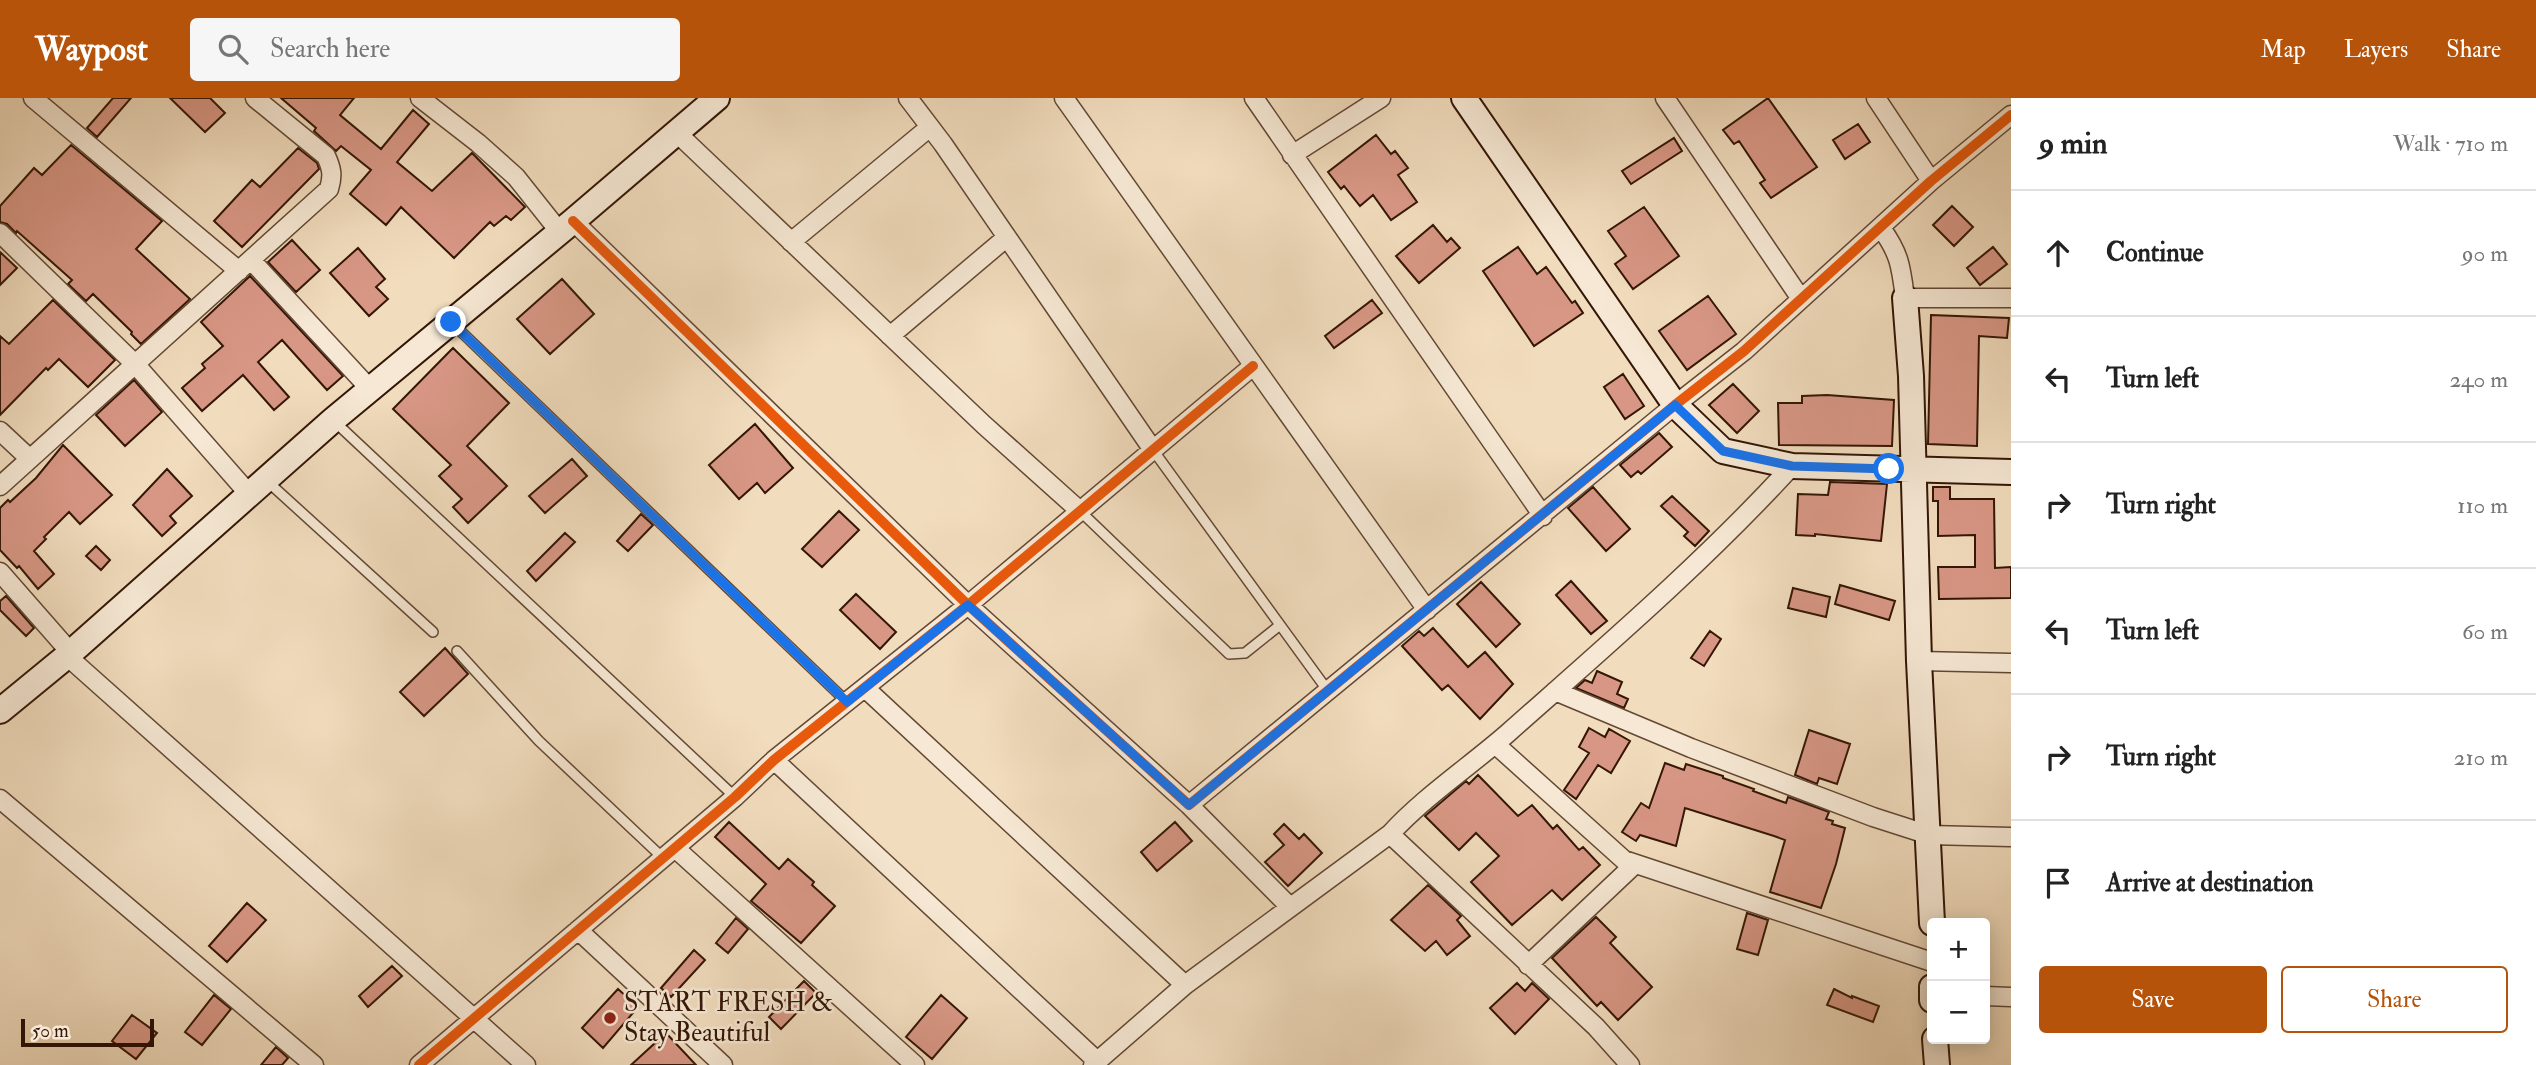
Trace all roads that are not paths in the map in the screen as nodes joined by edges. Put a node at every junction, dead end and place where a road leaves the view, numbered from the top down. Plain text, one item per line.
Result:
1 (33, 98) edge
2 (255, 98) edge
3 (420, 98) edge
4 (717, 98) edge
5 (908, 98) edge
6 (1064, 98) edge
7 (1254, 98) edge
8 (1381, 98) edge
9 (1464, 98) edge
10 (1665, 98) edge
11 (1876, 98) edge
12 (2011, 115) edge
13 (930, 127) junction
14 (677, 132) junction
15 (1293, 155) junction
16 (1931, 181) junction
17 (566, 226) junction
18 (1881, 228) junction
19 (0, 233) edge
20 (1007, 237) junction
21 (791, 242) junction
22 (246, 266) junction
23 (1905, 298) junction
24 (2011, 298) edge
25 (1801, 299) junction
26 (451, 322) junction
27 (890, 336) junction
28 (136, 365) junction
29 (1253, 366) junction
30 (370, 389) junction
31 (1675, 405) junction
32 (333, 420) junction
33 (0, 431) edge
34 (1153, 450) junction
35 (30, 459) junction
36 (1792, 466) junction
37 (1913, 470) junction
38 (2011, 472) edge
39 (0, 486) edge
40 (257, 487) junction
41 (1080, 511) junction
42 (1543, 516) junction
43 (0, 572) edge
44 (968, 605) junction
45 (1427, 610) junction
46 (1280, 625) junction
47 (433, 632) dead end
48 (457, 651) dead end
49 (69, 654) junction
50 (1919, 661) junction
51 (2011, 663) edge
52 (865, 688) junction
53 (1328, 691) junction
54 (1555, 691) junction
55 (847, 702) junction
56 (0, 711) edge
57 (1495, 744) junction
58 (774, 760) junction
59 (735, 797) junction
60 (0, 799) edge
61 (1189, 805) junction
62 (1390, 834) junction
63 (1929, 835) junction
64 (2011, 837) edge
65 (669, 853) junction
66 (1635, 864) junction
67 (1290, 907) junction
68 (1932, 918) edge
69 (578, 930) junction
70 (1927, 960) edge
71 (1528, 965) junction
72 (1185, 985) junction
73 (1990, 996) edge
74 (2011, 997) edge
75 (475, 1017) junction
76 (1935, 1044) edge
77 (1095, 1063) edge
78 (314, 1065) edge
79 (419, 1065) edge
80 (526, 1065) edge
81 (723, 1065) edge
82 (915, 1065) edge
83 (1630, 1065) edge
84 (1937, 1065) edge

1 - 22 street
2 - 22 street
3 - 17 street
4 - 14 street
5 - 13 street
6 - 29 street
7 - 15 street
8 - 15 street
9 - 31 street
10 - 25 street
11 - 16 street
12 - 16 street
13 - 20 street
13 - 21 street
14 - 17 street
14 - 21 street
15 - 42 street
16 - 18 street
17 - 26 street
17 - 44 street
18 - 23 street
18 - 25 street
19 - 28 street
20 - 27 street
20 - 34 street
21 - 27 street
22 - 28 street
22 - 30 street
23 - 24 street
23 - 37 street
25 - 31 street
26 - 30 street
26 - 55 lane
27 - 41 street
28 - 35 street
28 - 40 street
29 - 34 street
29 - 45 street
30 - 32 street
31 - 36 street
31 - 42 street
32 - 40 street
32 - 59 lane
33 - 35 street
34 - 41 street
34 - 46 lane
35 - 39 street
36 - 37 street
36 - 54 street
37 - 38 street
37 - 50 street
40 - 47 lane
40 - 49 street
41 - 44 street
41 - 46 lane
42 - 45 street
43 - 49 street
44 - 52 street
44 - 61 street
45 - 53 street
46 - 53 lane
48 - 65 lane
49 - 56 street
49 - 75 street
50 - 51 street
50 - 63 street
52 - 55 street
52 - 72 street
53 - 61 street
54 - 57 street
54 - 63 street
55 - 58 street
57 - 62 street
57 - 66 street
58 - 59 street
58 - 77 street
59 - 65 street
60 - 78 street
61 - 67 street
62 - 67 street
62 - 71 street
63 - 64 street
63 - 68 street
65 - 69 street
65 - 82 street
66 - 70 street
66 - 71 street
67 - 72 street
69 - 75 street
69 - 81 street
71 - 83 street
72 - 77 street
73 - 74 street
75 - 79 street
75 - 80 street
76 - 84 street

